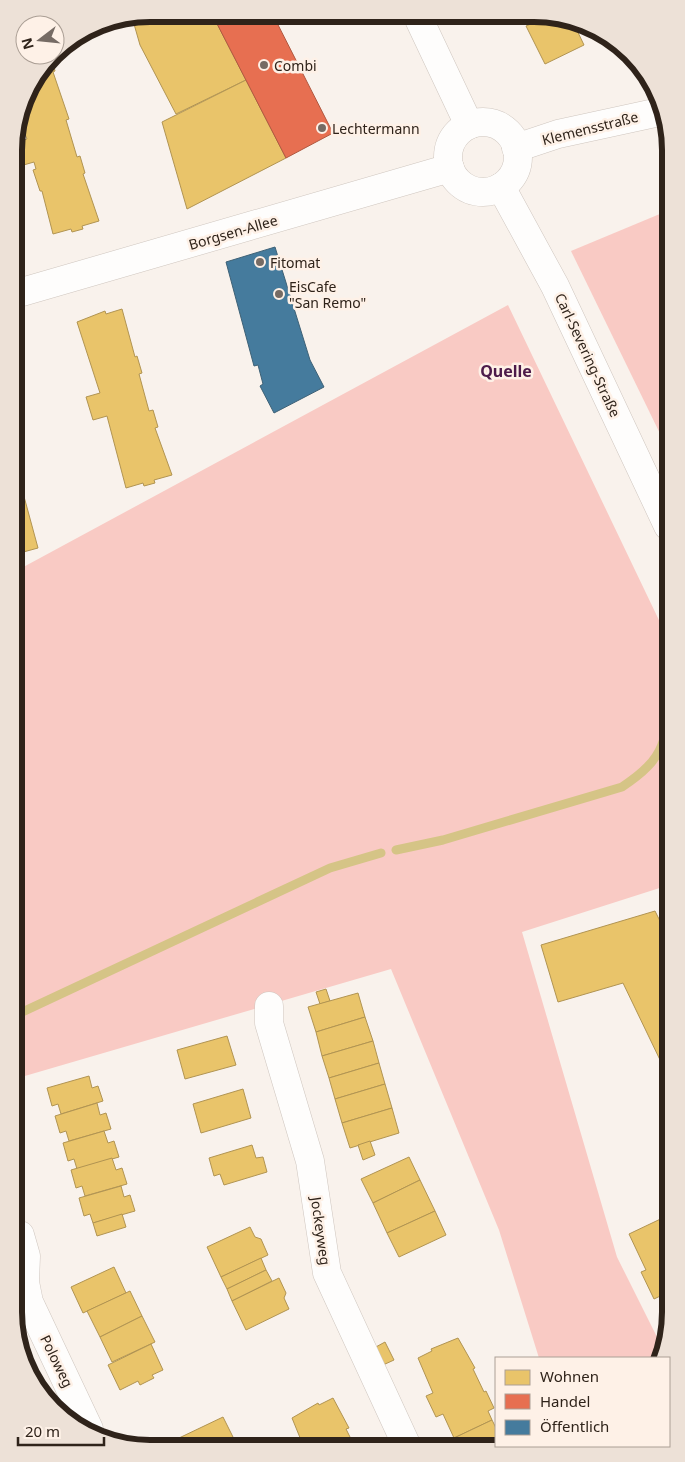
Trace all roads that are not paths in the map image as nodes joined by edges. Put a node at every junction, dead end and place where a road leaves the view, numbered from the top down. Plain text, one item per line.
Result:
1 (420, 22) edge
2 (657, 113) edge
3 (469, 125) junction
4 (516, 148) junction
5 (450, 168) junction
6 (501, 187) junction
7 (23, 292) edge
8 (662, 513) edge
9 (269, 1006) dead end
10 (22, 1242) edge
11 (86, 1422) edge
12 (404, 1440) edge

1 - 3 street
2 - 4 street, Klemensstraße
3 - 4 street
3 - 5 street
4 - 6 street
5 - 6 street
5 - 7 street, Borgsen-Allee
6 - 8 street, Carl-Severing-Straße
9 - 12 street, Jockeyweg
10 - 11 street, Poloweg

